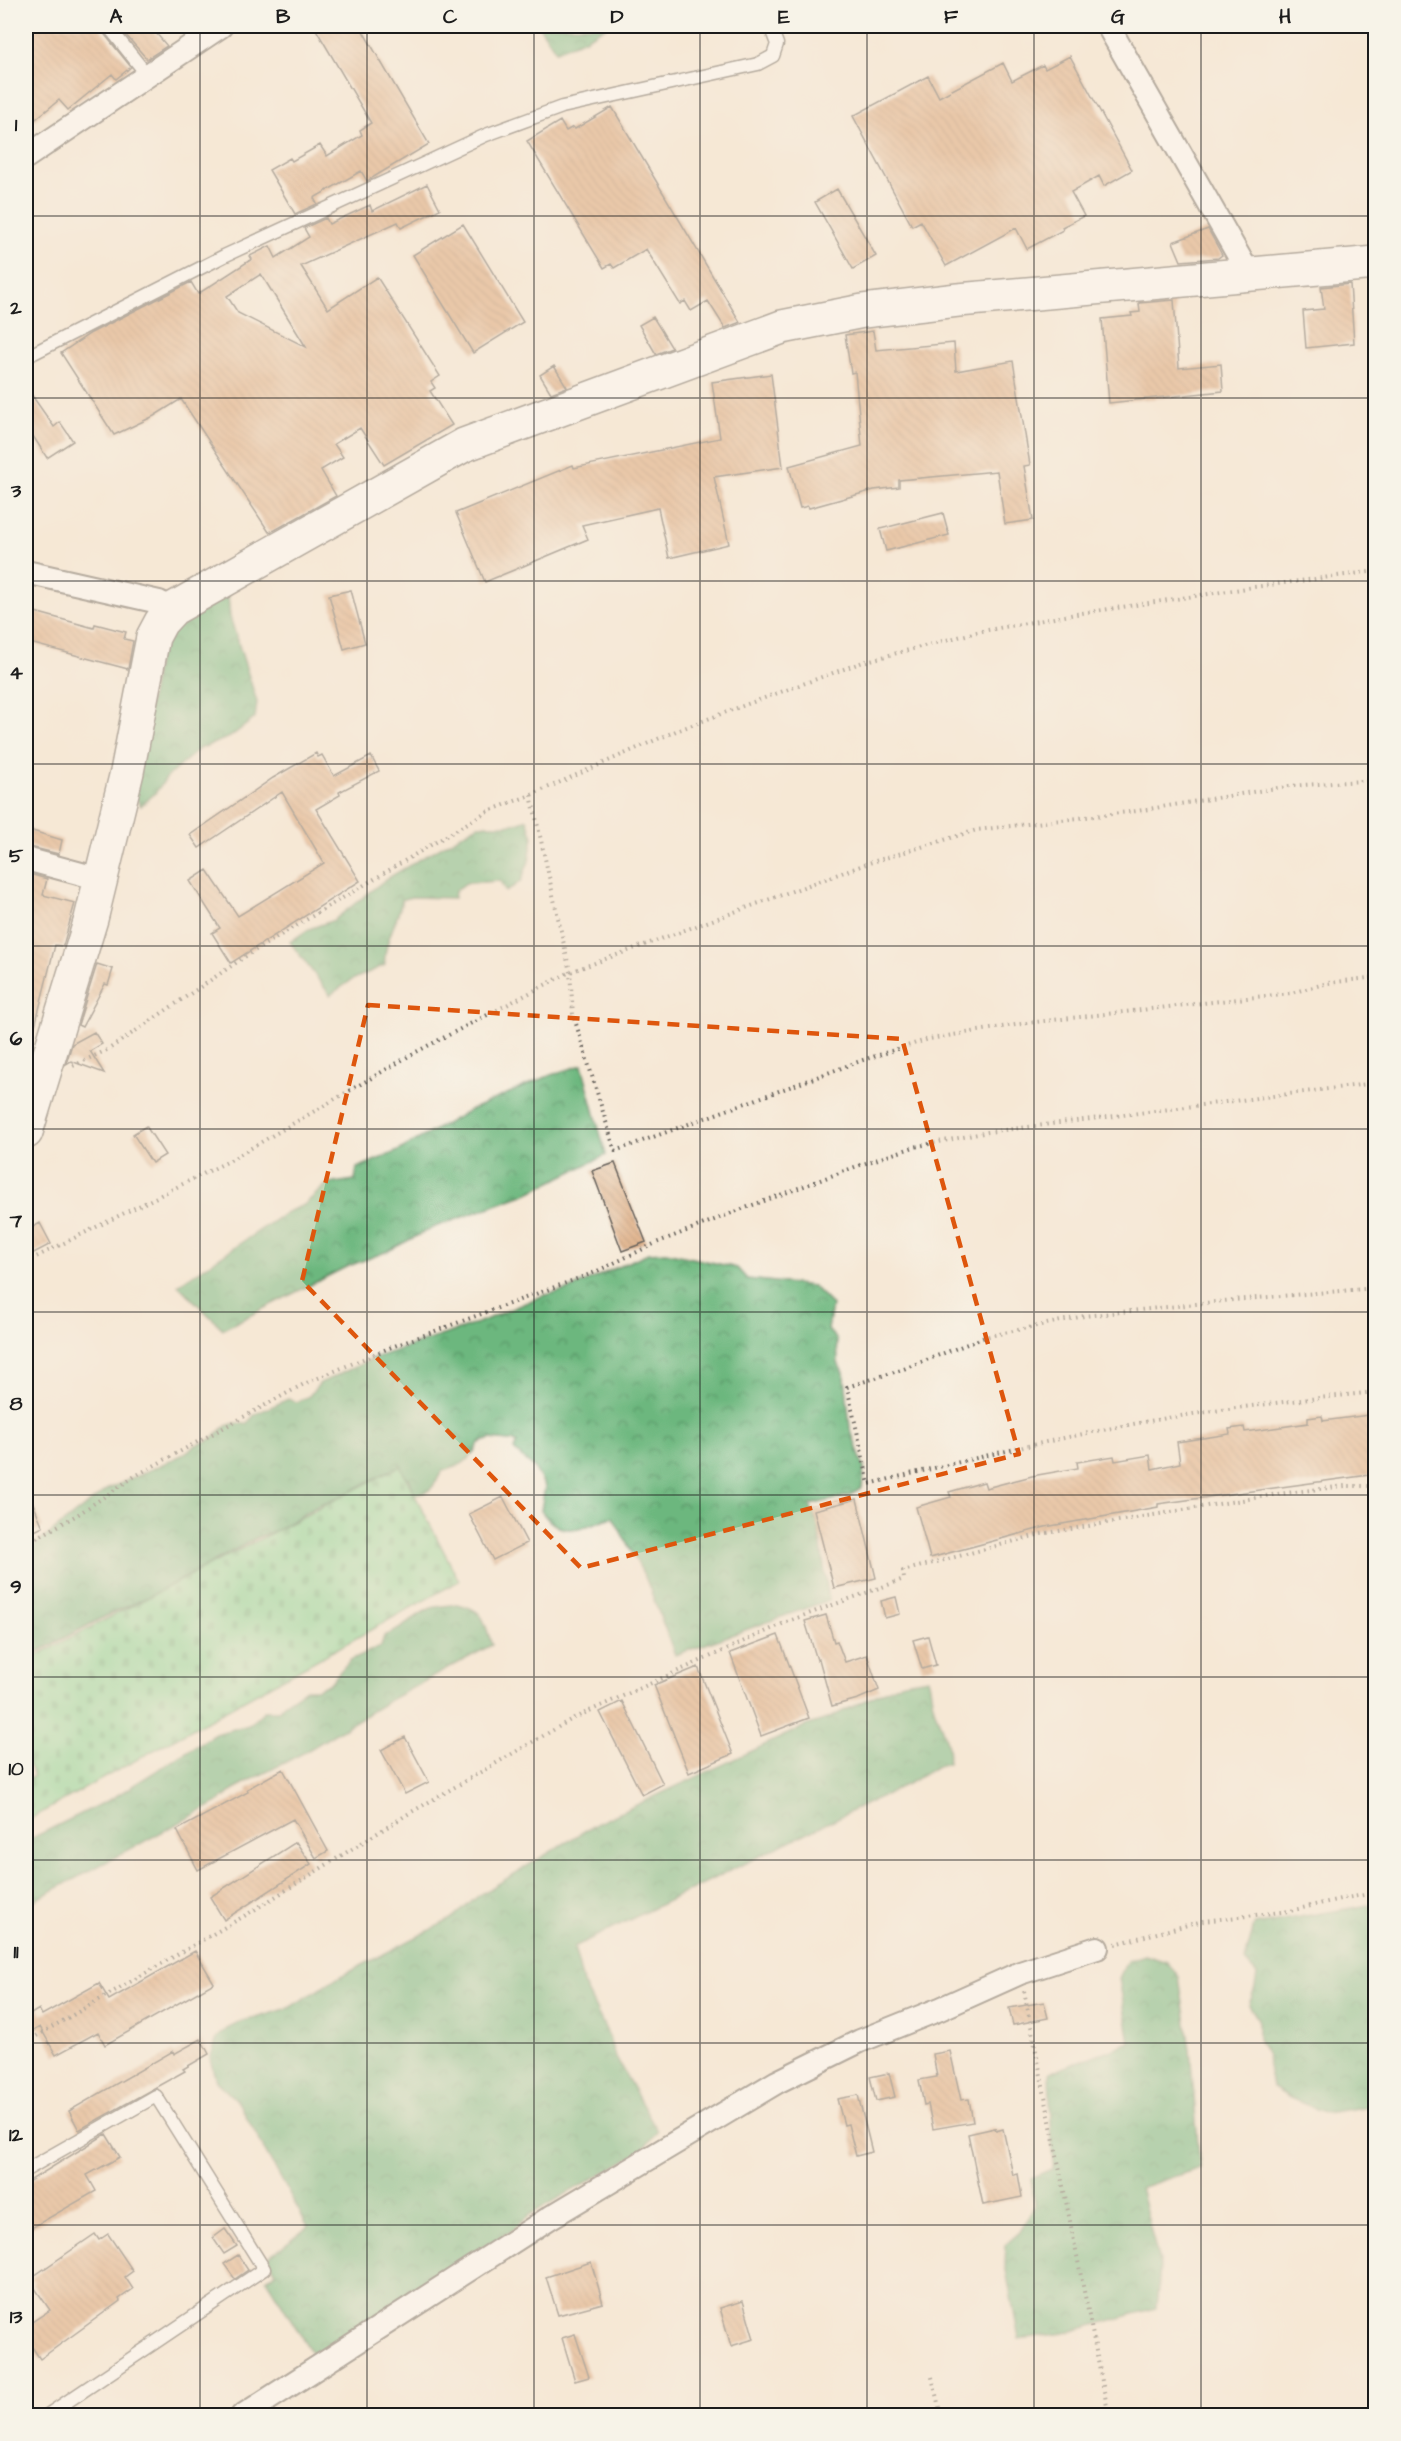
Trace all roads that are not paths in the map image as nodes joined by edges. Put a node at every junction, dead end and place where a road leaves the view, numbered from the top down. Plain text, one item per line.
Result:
1 (108, 26) edge
2 (220, 26) edge
3 (770, 26) edge
4 (1108, 26) edge
5 (148, 76) junction
6 (26, 157) edge
7 (1376, 263) edge
8 (1249, 274) junction
9 (26, 357) edge
10 (26, 572) edge
11 (173, 609) junction
12 (26, 859) edge
13 (100, 879) junction
14 (26, 1132) edge
15 (1097, 1948) road end
16 (26, 2170) edge
17 (46, 2415) edge
18 (242, 2415) edge

1 - 5 lane
2 - 5 street
3 - 9 lane
4 - 8 street
5 - 6 street
7 - 8 street
8 - 11 street
10 - 11 street
11 - 13 street
12 - 13 street
13 - 14 street
15 - 18 street
16 - 17 lane

